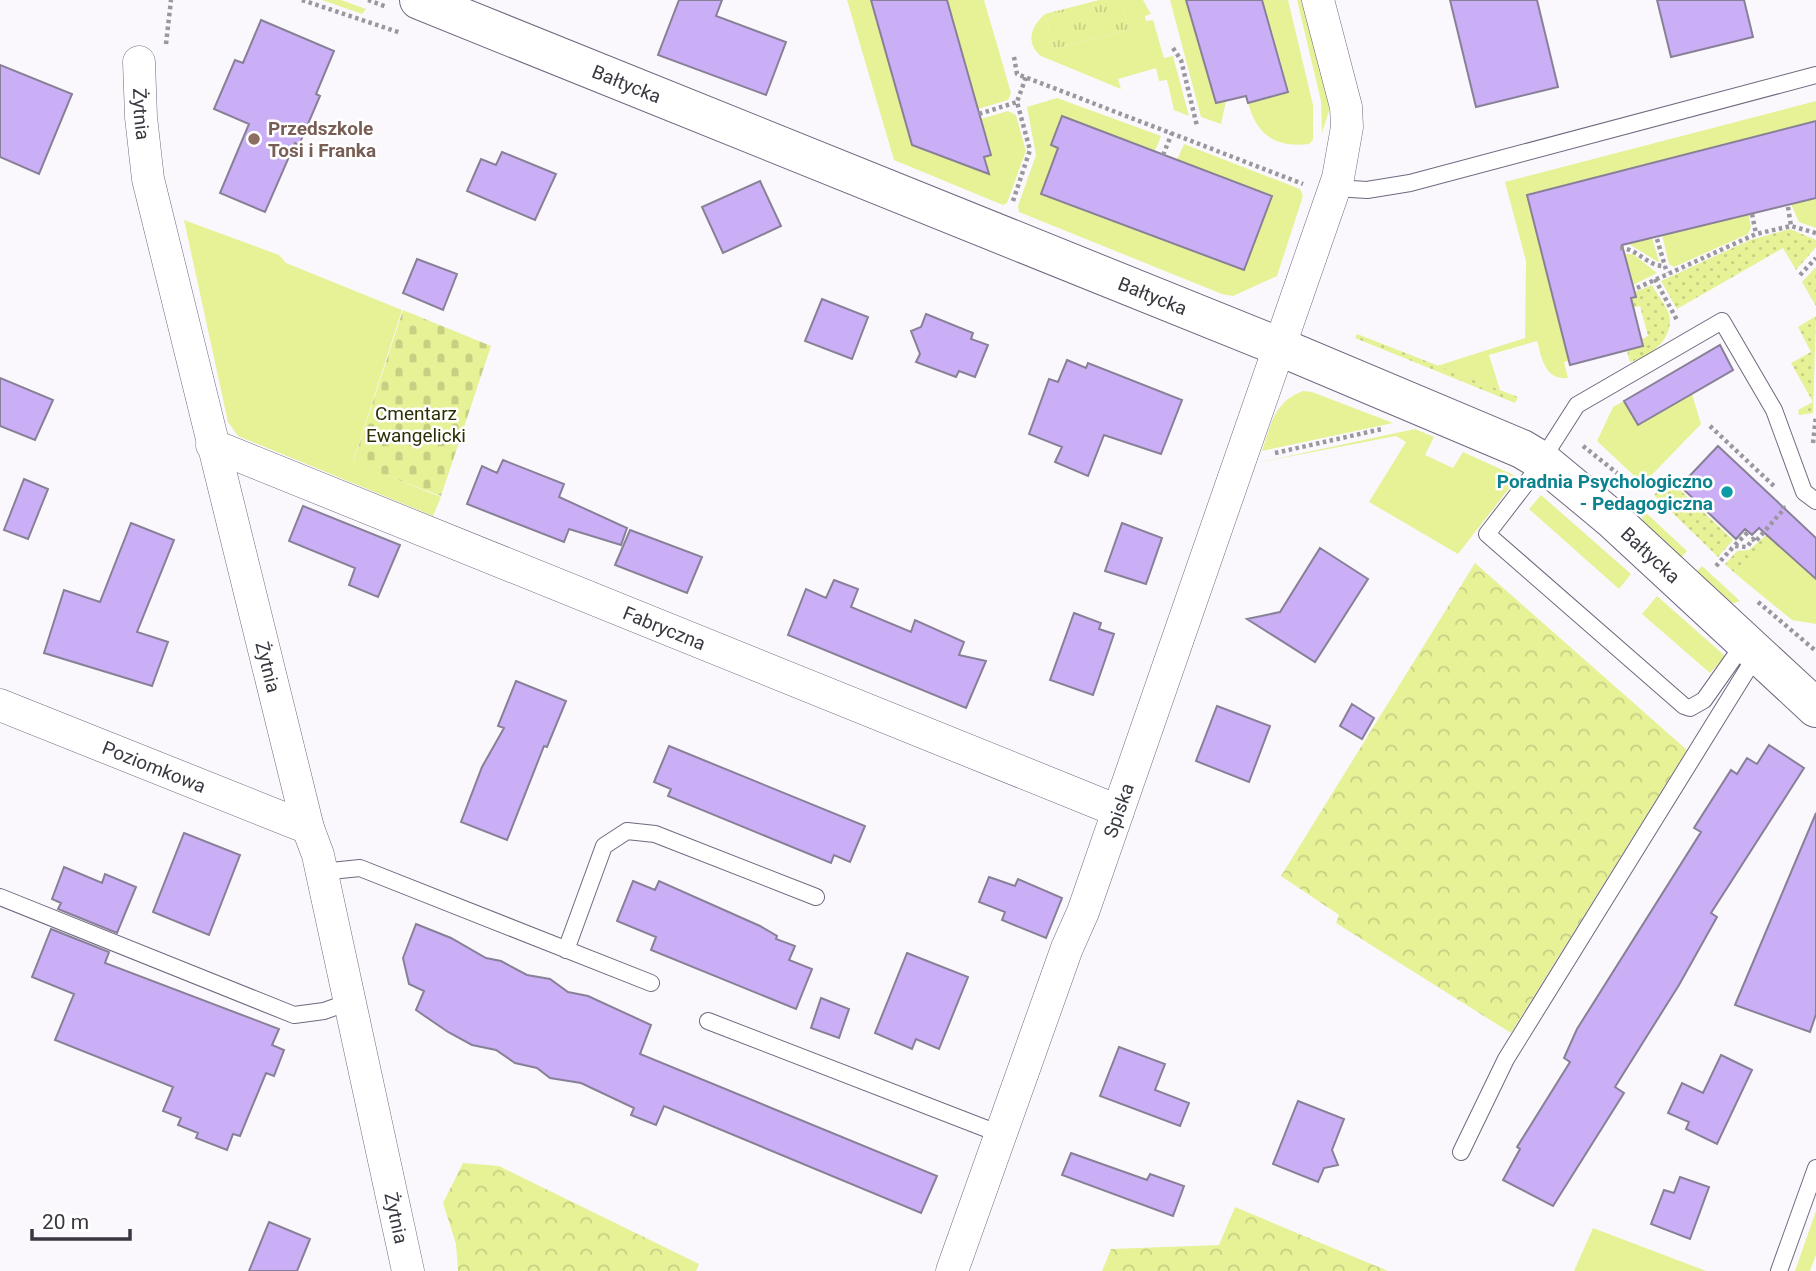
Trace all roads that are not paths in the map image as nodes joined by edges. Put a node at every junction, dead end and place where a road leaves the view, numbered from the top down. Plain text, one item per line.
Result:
1 (419, 0) edge
2 (1318, 0) edge
3 (139, 62) dead end
4 (1816, 75) edge
5 (1321, 189) junction
6 (1280, 346) junction
7 (212, 445) junction
8 (1542, 461) junction
9 (1816, 501) edge
10 (1751, 648) junction
11 (0, 705) edge
12 (1816, 708) edge
13 (1118, 811) junction
14 (308, 828) junction
15 (321, 872) junction
16 (0, 897) edge
17 (816, 897) dead end
18 (566, 950) junction
19 (651, 983) dead end
20 (349, 1002) junction
21 (708, 1021) dead end
22 (1000, 1134) junction
23 (1461, 1152) dead end
24 (1816, 1168) edge
25 (408, 1271) edge
26 (952, 1271) edge
27 (1779, 1271) edge

1 - 6 street, Bałtycka
2 - 5 street, Spiska
3 - 7 street, Żytnia
4 - 5 lane
5 - 6 street, Spiska
6 - 8 street, Bałtycka
6 - 13 street, Spiska
7 - 13 street, Fabryczna
7 - 14 street, Żytnia
8 - 9 lane
8 - 10 street, Bałtycka
8 - 10 lane
10 - 12 street, Bałtycka
10 - 23 lane
11 - 14 street, Poziomkowa
13 - 22 street, Spiska
14 - 15 street, Żytnia
15 - 18 lane
15 - 20 street, Żytnia
16 - 20 lane
17 - 18 lane
18 - 19 lane
20 - 25 street, Żytnia
21 - 22 lane
22 - 26 street, Spiska
24 - 27 lane

